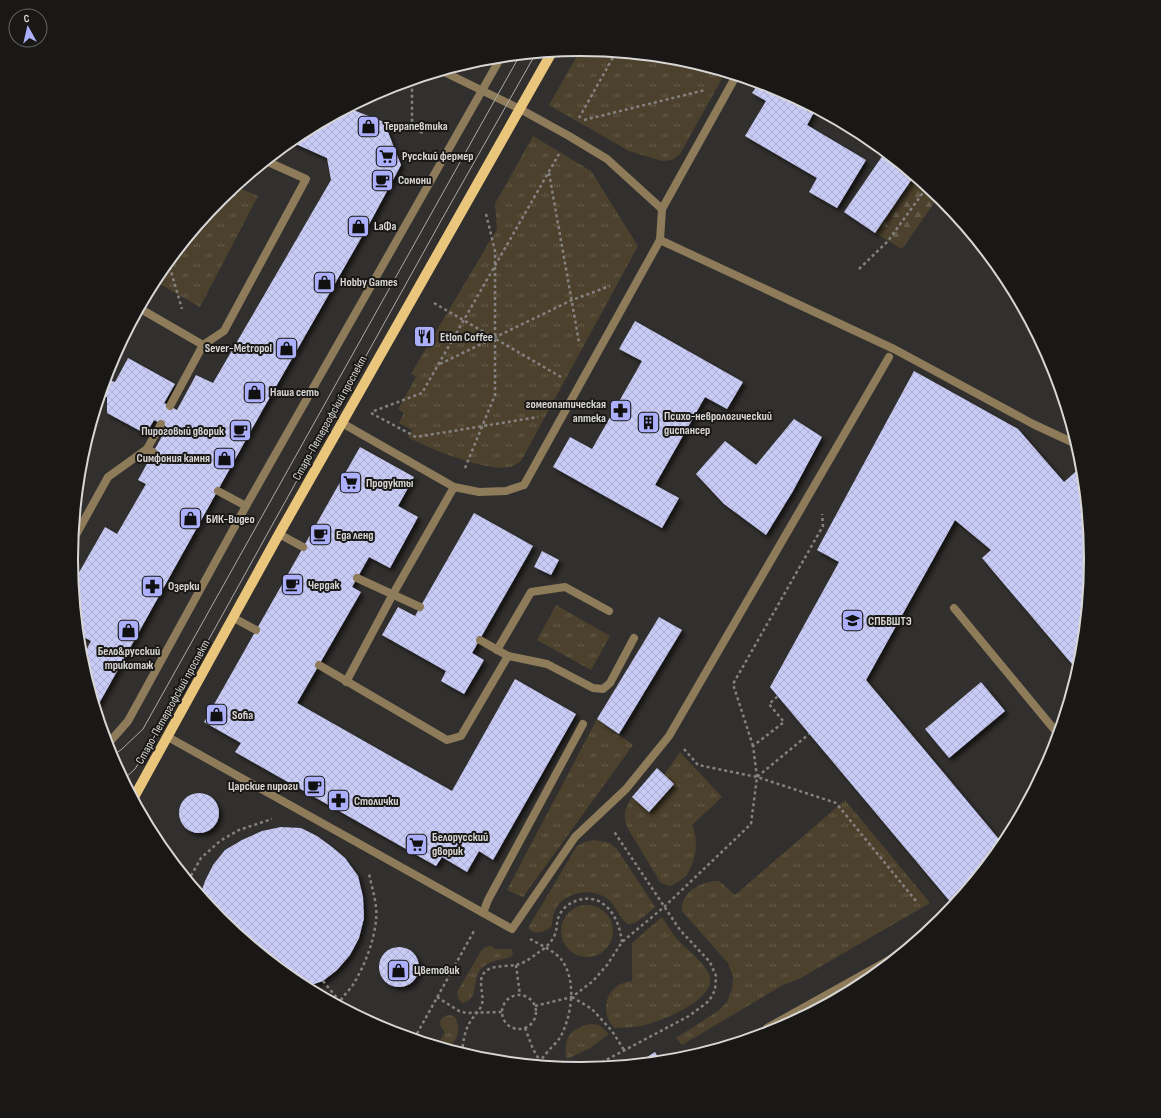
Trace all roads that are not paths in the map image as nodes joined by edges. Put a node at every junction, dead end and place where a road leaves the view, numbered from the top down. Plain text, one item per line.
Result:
1 (549, 57) edge
2 (498, 63) edge
3 (447, 74) edge
4 (733, 80) edge
5 (482, 91) junction
6 (520, 109) junction
7 (270, 163) edge
8 (662, 209) junction
9 (660, 240) junction
10 (143, 310) edge
11 (204, 345) junction
12 (889, 358) dead end
13 (170, 406) dead end
14 (342, 423) junction
15 (161, 424) dead end
16 (1069, 441) edge
17 (454, 487) junction
18 (218, 491) dead end
19 (246, 506) junction
20 (79, 530) edge
21 (280, 534) junction
22 (303, 547) dead end
23 (357, 578) dead end
24 (392, 594) junction
25 (420, 607) dead end
26 (954, 608) dead end
27 (609, 611) dead end
28 (234, 618) junction
29 (256, 630) dead end
30 (634, 638) dead end
31 (480, 640) dead end
32 (497, 650) junction
33 (508, 656) junction
34 (319, 665) dead end
35 (346, 682) junction
36 (583, 724) dead end
37 (1054, 729) edge
38 (168, 737) junction
39 (112, 740) edge
40 (136, 794) edge
41 (483, 913) junction
42 (866, 973) edge
43 (780, 1021) edge

1 - 6 main road, Старо-Петергофский проспект
2 - 5 street
3 - 5 street
4 - 8 street
5 - 6 street
5 - 19 street
6 - 8 street
6 - 14 main road, Старо-Петергофский проспект
7 - 11 street
8 - 9 street
9 - 16 street
9 - 17 street
10 - 11 street
11 - 13 street
12 - 41 street
14 - 17 street
14 - 21 main road, Старо-Петергофский проспект
15 - 20 street
17 - 24 street
18 - 19 street
19 - 39 street
21 - 22 street
21 - 28 main road, Старо-Петергофский проспект
23 - 24 street
24 - 25 street
24 - 35 street
26 - 37 street
27 - 32 street
28 - 29 street
28 - 38 main road, Старо-Петергофский проспект
30 - 33 street
31 - 32 street
32 - 33 street
33 - 35 street
34 - 35 street
36 - 41 street
38 - 40 main road, Старо-Петергофский проспект
38 - 41 street
42 - 43 street

